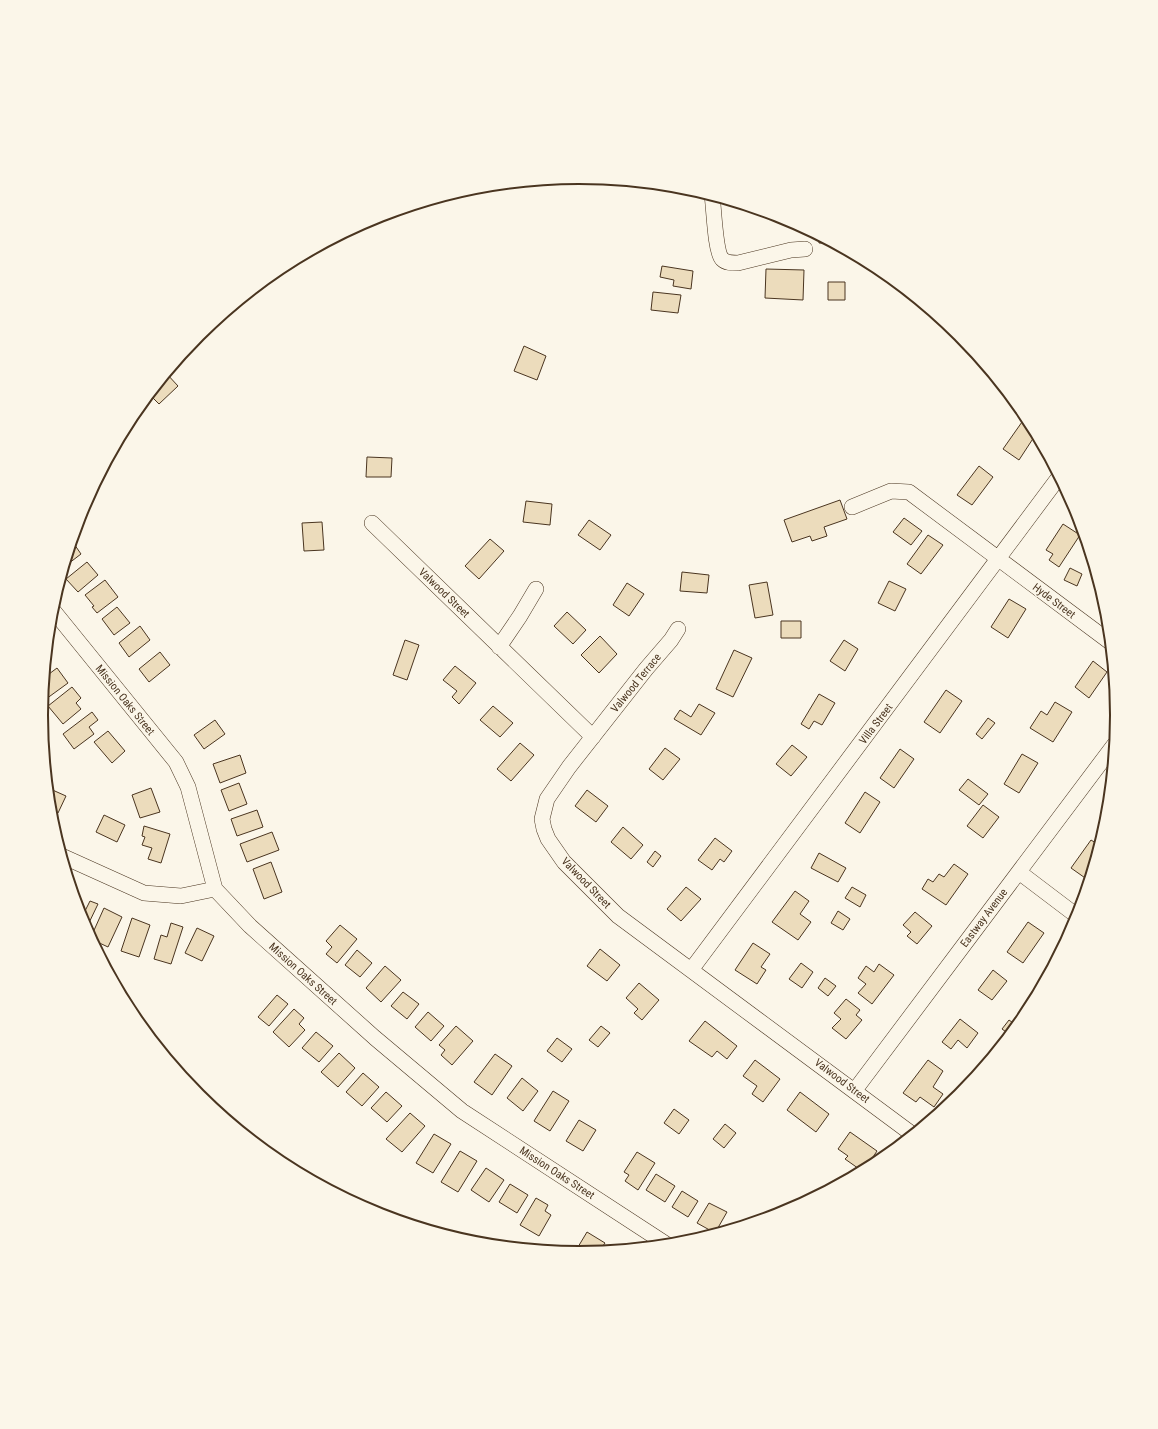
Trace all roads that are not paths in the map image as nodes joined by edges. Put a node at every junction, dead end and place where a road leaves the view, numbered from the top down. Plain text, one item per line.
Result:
1 (713, 201) edge
2 (805, 249) dead end
3 (1056, 482) edge
4 (852, 507) dead end
5 (372, 523) dead end
6 (999, 560) junction
7 (536, 589) dead end
8 (57, 616) edge
9 (678, 629) dead end
10 (1104, 637) edge
11 (498, 647) junction
12 (593, 737) junction
13 (1109, 752) edge
14 (68, 859) edge
15 (1019, 872) junction
16 (215, 890) junction
17 (1072, 912) edge
18 (691, 970) junction
19 (854, 1090) junction
20 (908, 1131) edge
21 (659, 1239) edge

1 - 2 street
3 - 6 street, Villa Street
4 - 6 street, Hyde Street
5 - 11 street, Valwood Street
6 - 10 street, Hyde Street
6 - 18 street, Villa Street
7 - 11 street
8 - 16 street, Mission Oaks Street
9 - 12 street, Valwood Terrace
11 - 12 street, Valwood Street
12 - 18 street, Valwood Street
13 - 15 street, Eastway Avenue
14 - 16 street
15 - 17 street
15 - 19 street, Eastway Avenue
16 - 21 street, Mission Oaks Street
18 - 19 street, Valwood Street
19 - 20 street, Valwood Street

